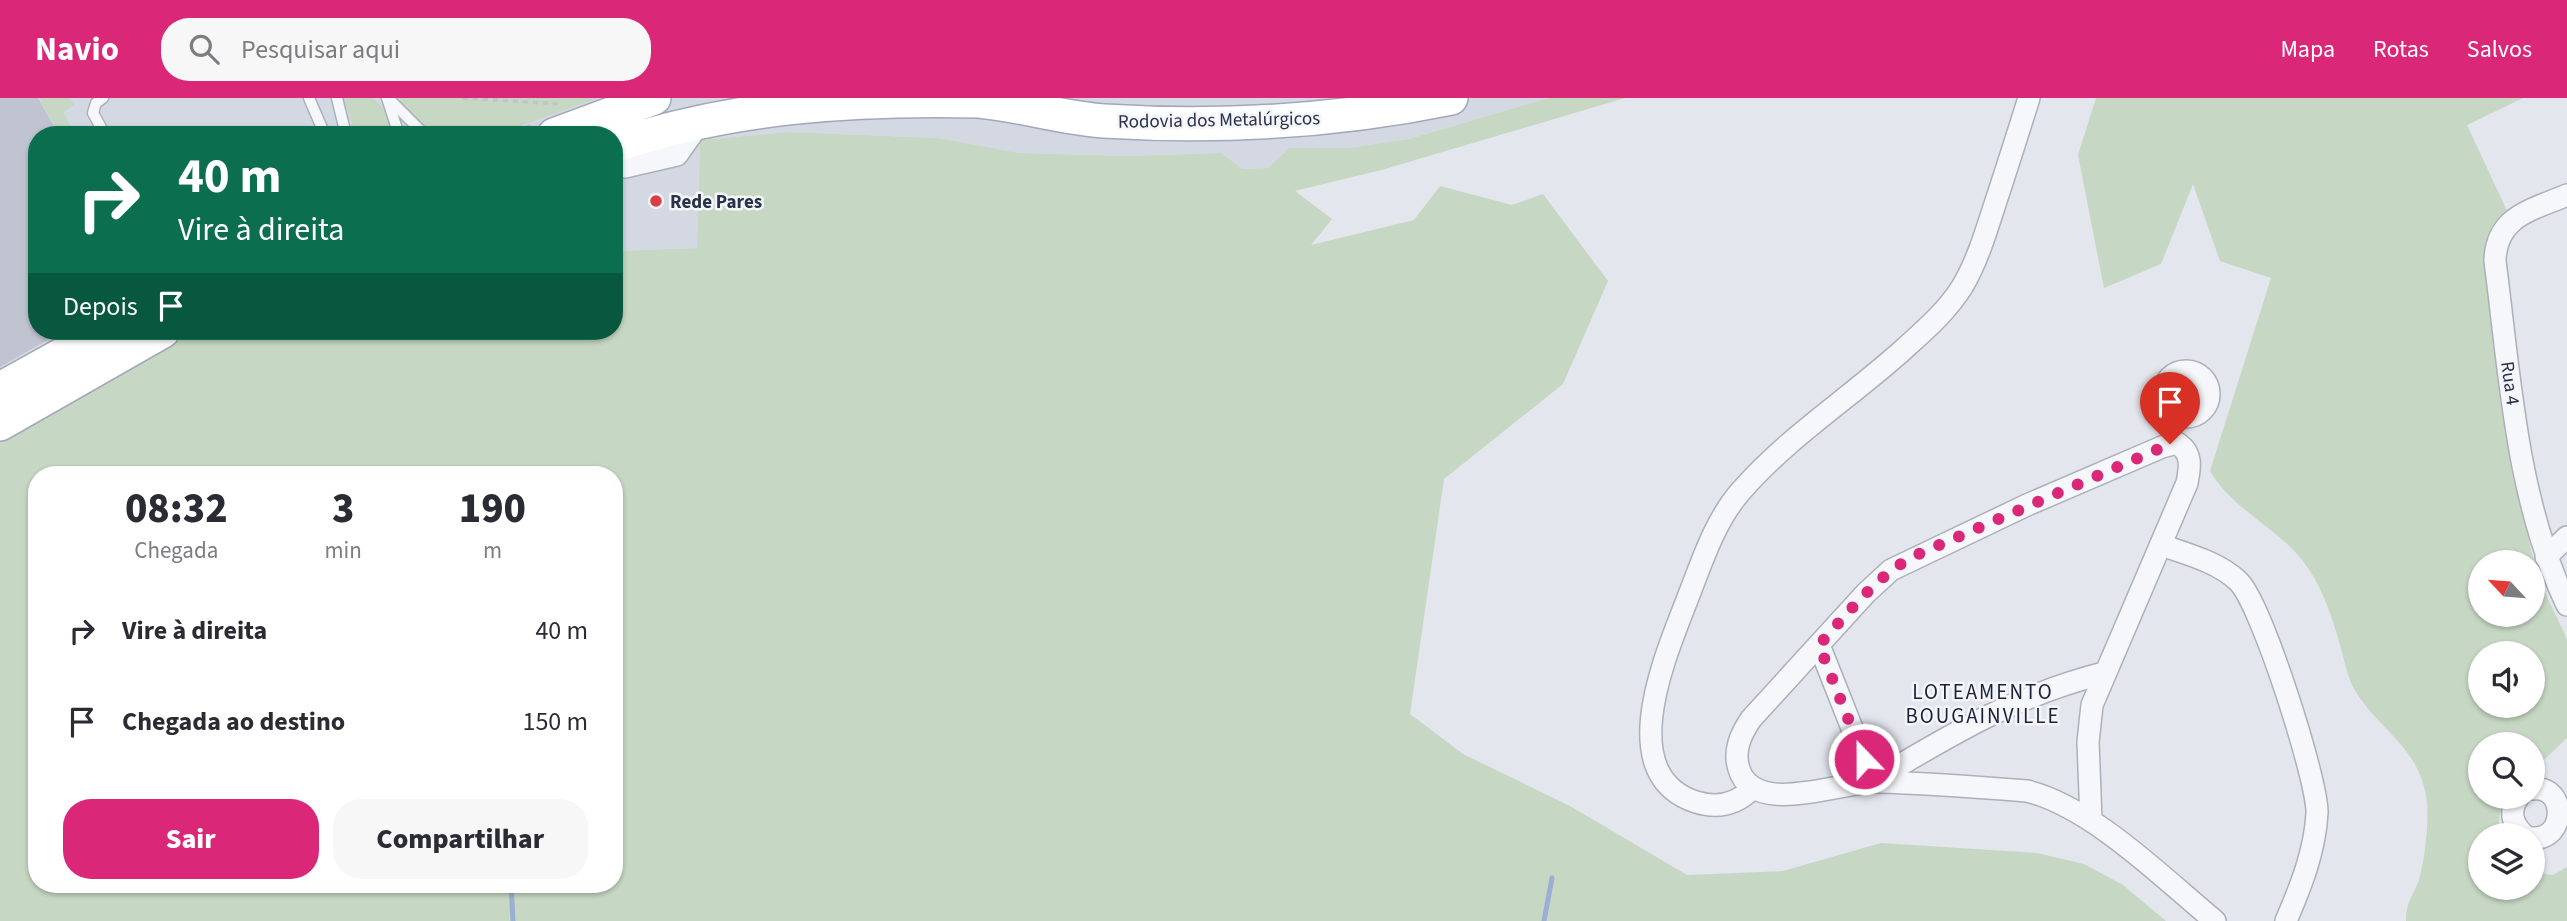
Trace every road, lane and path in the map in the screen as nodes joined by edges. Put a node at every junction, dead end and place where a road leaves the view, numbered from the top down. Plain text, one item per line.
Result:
1 (103, 98) edge
2 (309, 98) edge
3 (337, 98) edge
4 (388, 98) edge
5 (463, 98) edge
6 (654, 98) edge
7 (1156, 98) edge
8 (1370, 98) edge
9 (1451, 98) edge
10 (2029, 98) edge
11 (565, 104) dead end
12 (1322, 117) junction
13 (702, 120) junction
14 (1101, 121) junction
15 (100, 126) edge
16 (321, 126) edge
17 (343, 126) edge
18 (397, 126) edge
19 (416, 126) edge
20 (578, 126) edge
21 (623, 143) edge
22 (623, 165) edge
23 (2567, 195) edge
24 (89, 340) edge
25 (147, 340) edge
26 (0, 389) edge
27 (2180, 417) dead end
28 (0, 424) edge
29 (2177, 443) junction
30 (2567, 537) edge
31 (2161, 545) junction
32 (2546, 557) junction
33 (2567, 605) edge
34 (1819, 645) junction
35 (2104, 673) junction
36 (1873, 781) junction
37 (1753, 788) junction
38 (2545, 791) edge
39 (2565, 817) edge
40 (2091, 820) junction
41 (2545, 836) edge
42 (2215, 921) edge
43 (2286, 921) edge

1 - 15 lane
2 - 16 lane
3 - 17 lane
4 - 18 lane
4 - 19 lane
5 - 11 path
6 - 20 main road
7 - 14 main road
8 - 12 main road
9 - 12 main road, Rodovia dos Metalúrgicos
10 - 37 street
12 - 14 main road, Rodovia dos Metalúrgicos
13 - 14 main road, Rodovia dos Metalúrgicos
13 - 21 main road, Rodovia dos Metalúrgicos
13 - 22 street
23 - 32 street, Rua 4
24 - 26 main road
25 - 28 main road
27 - 29 street
29 - 31 street
29 - 34 street
30 - 32 street
31 - 35 street
31 - 43 street
32 - 33 street, Rua 4
34 - 36 street
34 - 37 street
35 - 36 street
35 - 40 street
36 - 37 street
36 - 40 street
38 - 39 street
39 - 41 street
40 - 42 street

